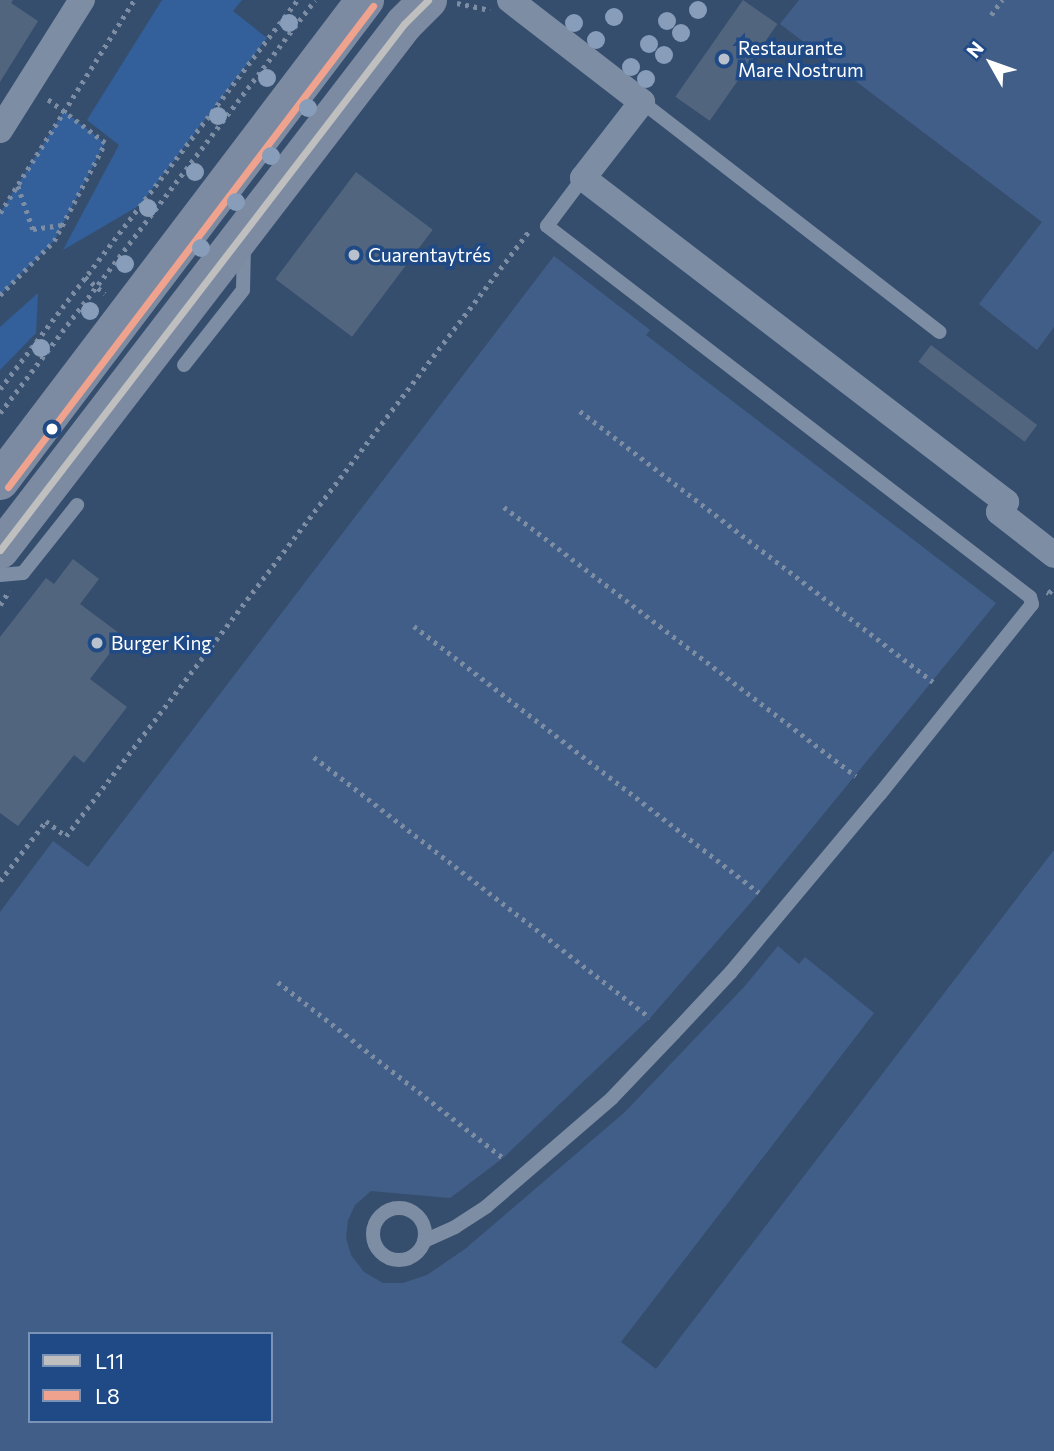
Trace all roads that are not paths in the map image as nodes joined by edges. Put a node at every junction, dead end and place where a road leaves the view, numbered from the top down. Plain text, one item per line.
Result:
1 (82, 0) edge
2 (365, 0) edge
3 (440, 1) edge
4 (510, 1) edge
5 (642, 102) junction
6 (0, 130) edge
7 (583, 178) junction
8 (243, 233) junction
9 (940, 332) dead end
10 (184, 365) dead end
11 (0, 481) edge
12 (77, 505) dead end
13 (0, 550) edge
14 (1054, 555) edge
15 (0, 575) edge
16 (424, 1241) dead end

1 - 6 street
2 - 11 main road
3 - 8 main road
4 - 5 street
5 - 7 street
5 - 9 lane
7 - 14 street
7 - 16 lane
8 - 10 lane
8 - 13 main road
12 - 15 lane

